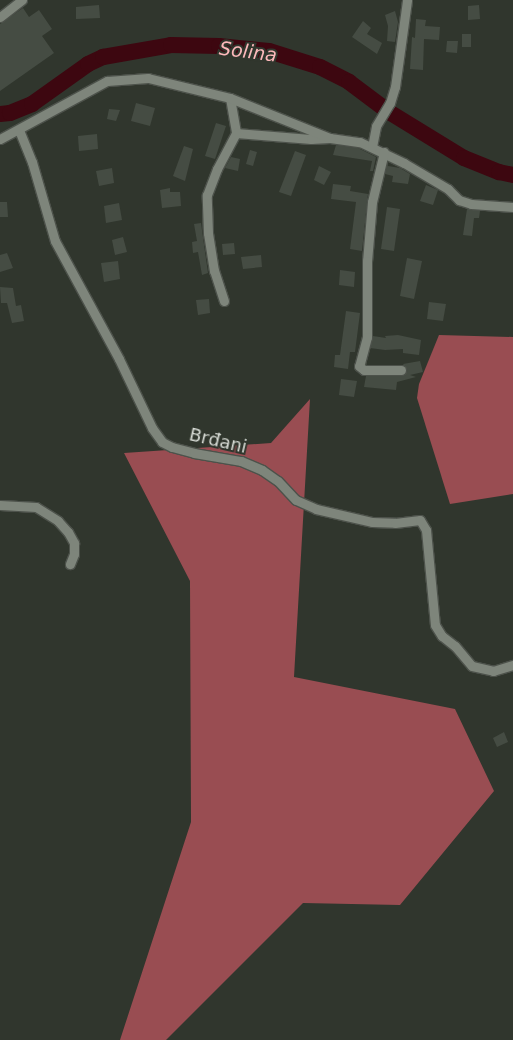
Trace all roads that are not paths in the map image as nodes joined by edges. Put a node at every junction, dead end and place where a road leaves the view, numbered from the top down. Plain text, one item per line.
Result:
1 (22, 0) edge
2 (407, 0) edge
3 (0, 17) edge
4 (230, 98) junction
5 (19, 130) junction
6 (236, 133) junction
7 (330, 138) junction
8 (0, 139) edge
9 (372, 147) junction
10 (384, 152) junction
11 (513, 207) edge
12 (224, 301) dead end
13 (401, 370) dead end
14 (0, 505) edge
15 (70, 564) dead end
16 (513, 665) edge

1 - 3 street
2 - 9 street
4 - 5 street
4 - 6 street
4 - 7 street
5 - 8 street
5 - 16 street, Brđani
6 - 7 street
6 - 12 street
7 - 9 street
9 - 10 street
10 - 11 street
10 - 13 street
14 - 15 street

